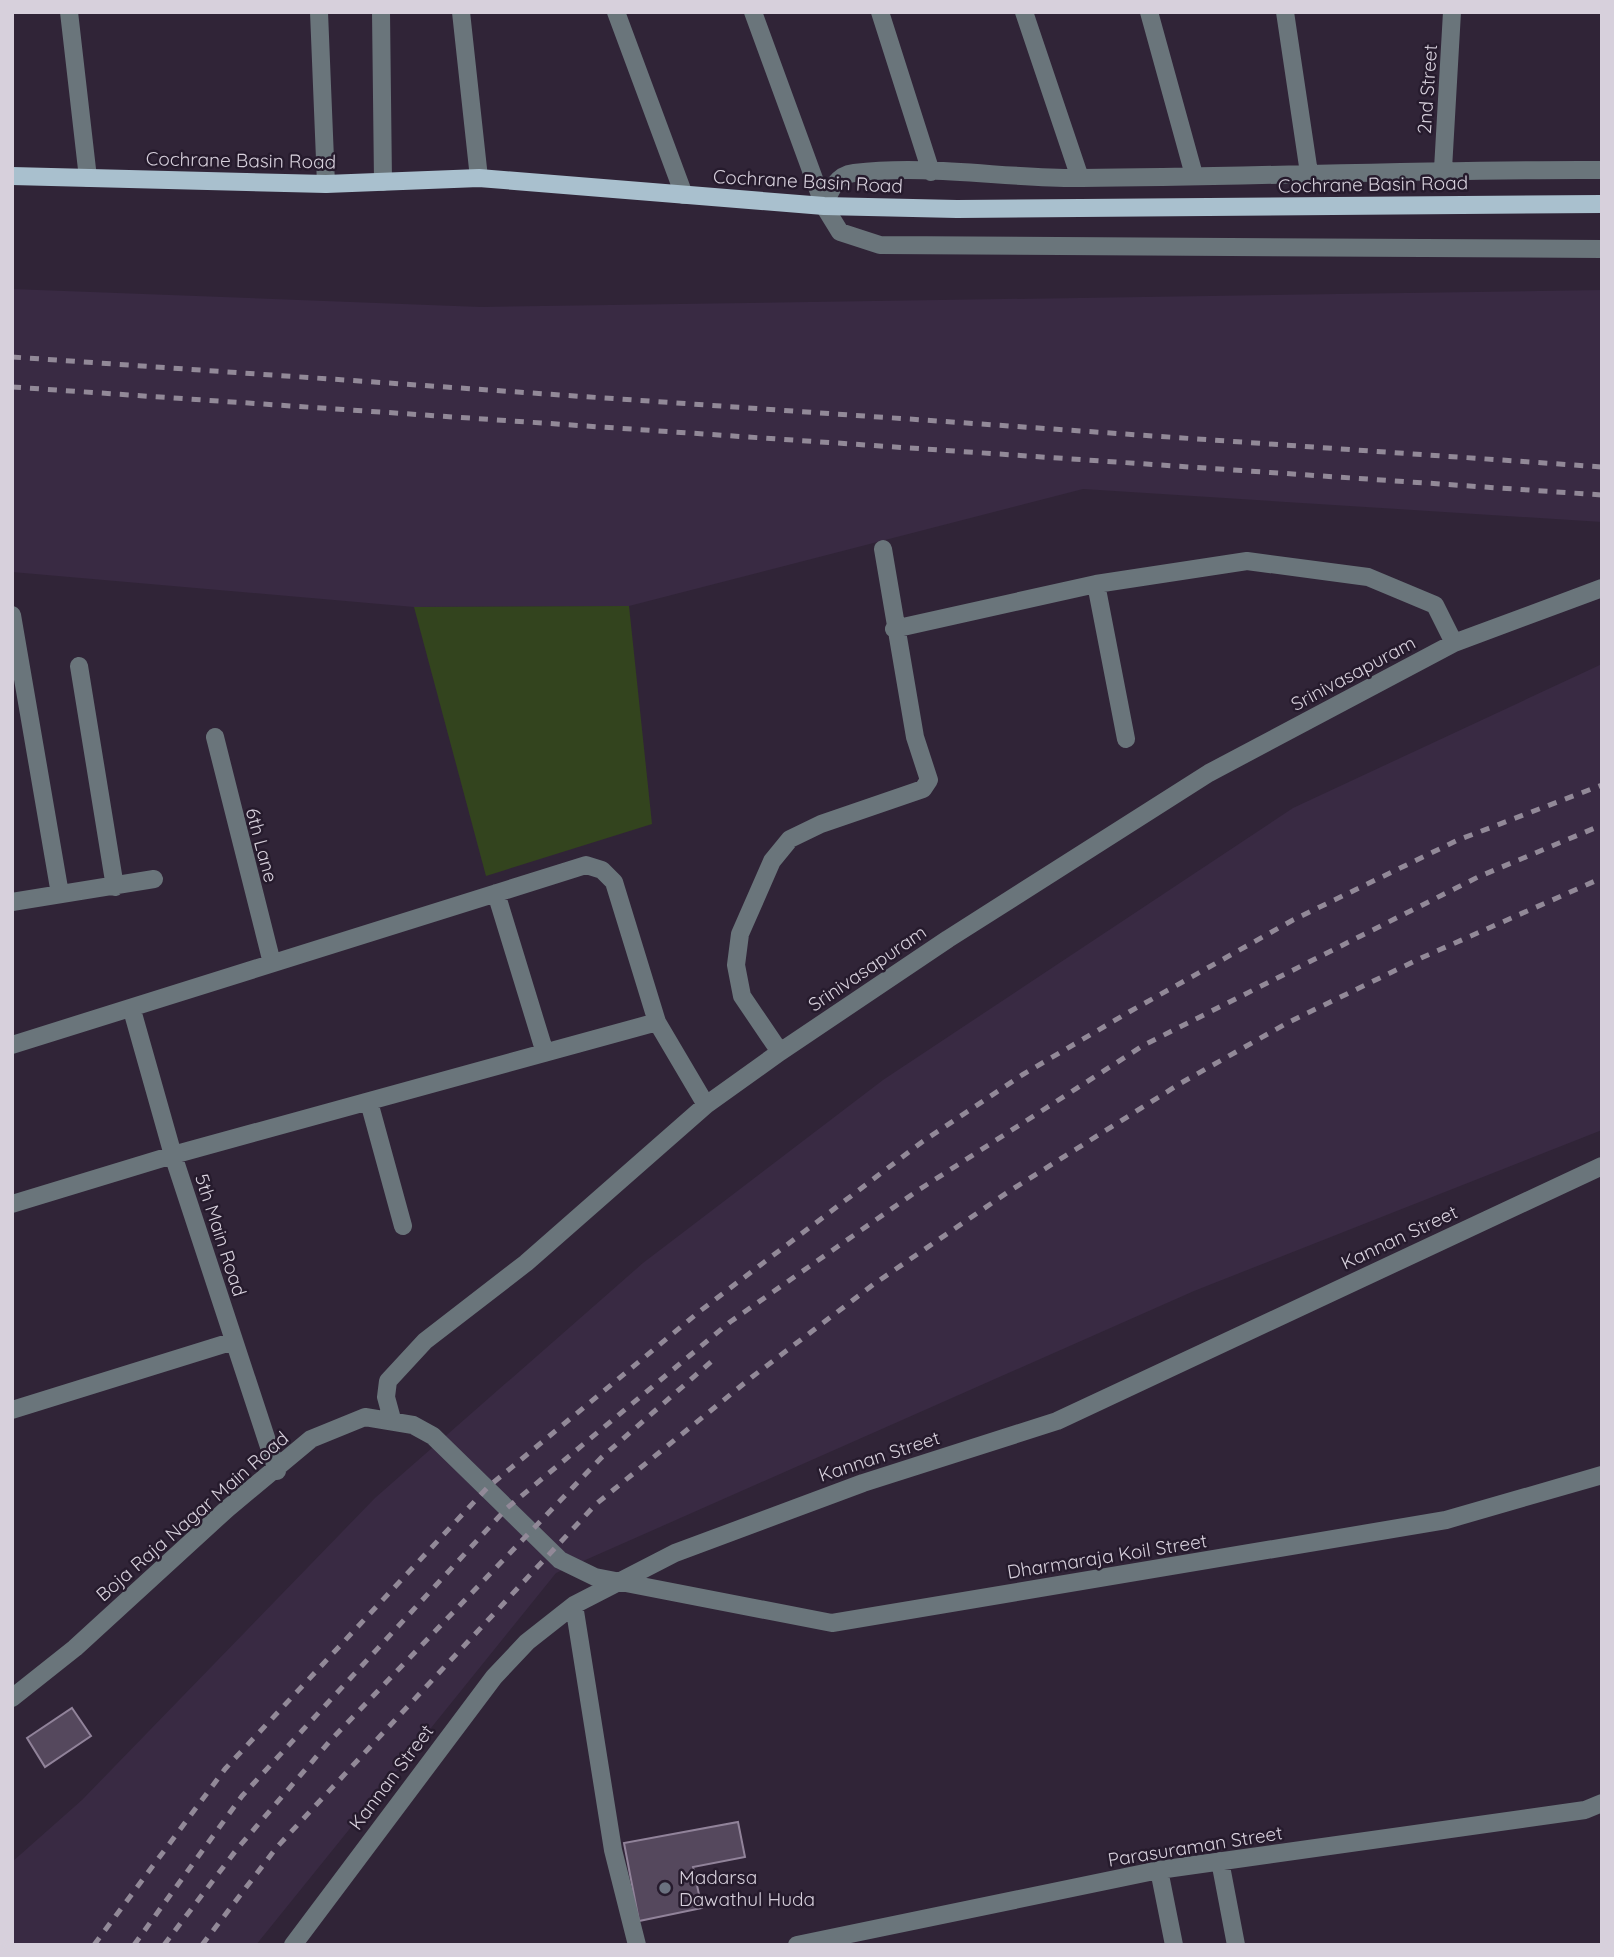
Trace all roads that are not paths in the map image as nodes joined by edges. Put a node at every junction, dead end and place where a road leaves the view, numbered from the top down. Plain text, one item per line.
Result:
1 (69, 12) edge
2 (319, 12) edge
3 (381, 12) edge
4 (461, 12) edge
5 (617, 12) edge
6 (753, 12) edge
7 (880, 12) edge
8 (1024, 12) edge
9 (1149, 12) edge
10 (1285, 12) edge
11 (1452, 12) edge
12 (1443, 169) junction
13 (1602, 170) edge
14 (931, 172) junction
15 (1309, 173) junction
16 (1194, 175) junction
17 (12, 176) edge
18 (89, 178) junction
19 (478, 178) junction
20 (1080, 178) junction
21 (383, 182) junction
22 (326, 184) junction
23 (684, 195) junction
24 (1602, 204) edge
25 (824, 206) junction
26 (1602, 249) edge
27 (883, 550) dead end
28 (1096, 584) junction
29 (1602, 588) edge
30 (12, 615) edge
31 (894, 629) junction
32 (1454, 643) junction
33 (79, 666) dead end
34 (215, 737) dead end
35 (1126, 739) dead end
36 (155, 879) dead end
37 (115, 887) junction
38 (496, 893) junction
39 (60, 894) junction
40 (12, 902) edge
41 (272, 963) junction
42 (132, 1010) junction
43 (657, 1022) junction
44 (12, 1045) edge
45 (780, 1052) junction
46 (545, 1054) junction
47 (369, 1102) junction
48 (706, 1105) junction
49 (173, 1155) junction
50 (1602, 1166) edge
51 (12, 1204) edge
52 (404, 1226) dead end
53 (234, 1341) junction
54 (12, 1410) edge
55 (392, 1419) junction
56 (277, 1471) junction
57 (1602, 1475) edge
58 (615, 1581) junction
59 (574, 1605) junction
60 (12, 1698) edge
61 (1602, 1802) edge
62 (1220, 1861) junction
63 (1159, 1870) junction
64 (801, 1944) edge
65 (293, 1945) edge
66 (637, 1945) edge
67 (1174, 1945) edge
68 (1236, 1945) edge

1 - 18 street
2 - 22 street
3 - 21 street
4 - 19 street
5 - 23 street
6 - 25 street
7 - 14 street
8 - 20 street
9 - 16 street
10 - 15 street
11 - 12 street, 2nd Street
12 - 13 street
12 - 15 street
14 - 20 street
14 - 25 street
15 - 16 street
16 - 20 street
17 - 18 main road, Cochrane Basin Road
18 - 22 main road, Cochrane Basin Road
19 - 21 main road, Cochrane Basin Road
19 - 23 main road, Cochrane Basin Road
21 - 22 main road, Cochrane Basin Road
23 - 25 main road, Cochrane Basin Road
24 - 25 main road, Cochrane Basin Road
25 - 26 street
27 - 31 street
28 - 31 street
28 - 32 street
28 - 35 street
29 - 32 street, Srinivasapuram
30 - 39 street
31 - 45 street
32 - 45 street, Srinivasapuram
33 - 37 street
34 - 41 street, 6th Lane
36 - 37 street
37 - 39 street
38 - 41 street
38 - 43 street
38 - 46 street
39 - 40 street
41 - 42 street
42 - 44 street
42 - 49 street, 5th Main Road
43 - 46 street
43 - 48 street
45 - 48 street, Srinivasapuram
46 - 47 street
47 - 49 street
47 - 52 street
48 - 55 street, Srinivasapuram
49 - 51 street
49 - 53 street, 5th Main Road
50 - 58 street, Kannan Street
53 - 54 street
53 - 56 street, 5th Main Road
55 - 56 street, Boja Raja Nagar Main Road
55 - 58 street, Boja Raja Nagar Main Road
56 - 60 street, Boja Raja Nagar Main Road
57 - 58 street, Dharmaraja Koil Street
58 - 59 street, Kannan Street
59 - 65 street, Kannan Street
59 - 66 street
61 - 62 street, Parasuraman Street
62 - 63 street, Parasuraman Street
62 - 68 street
63 - 64 street, Parasuraman Street
63 - 67 street

